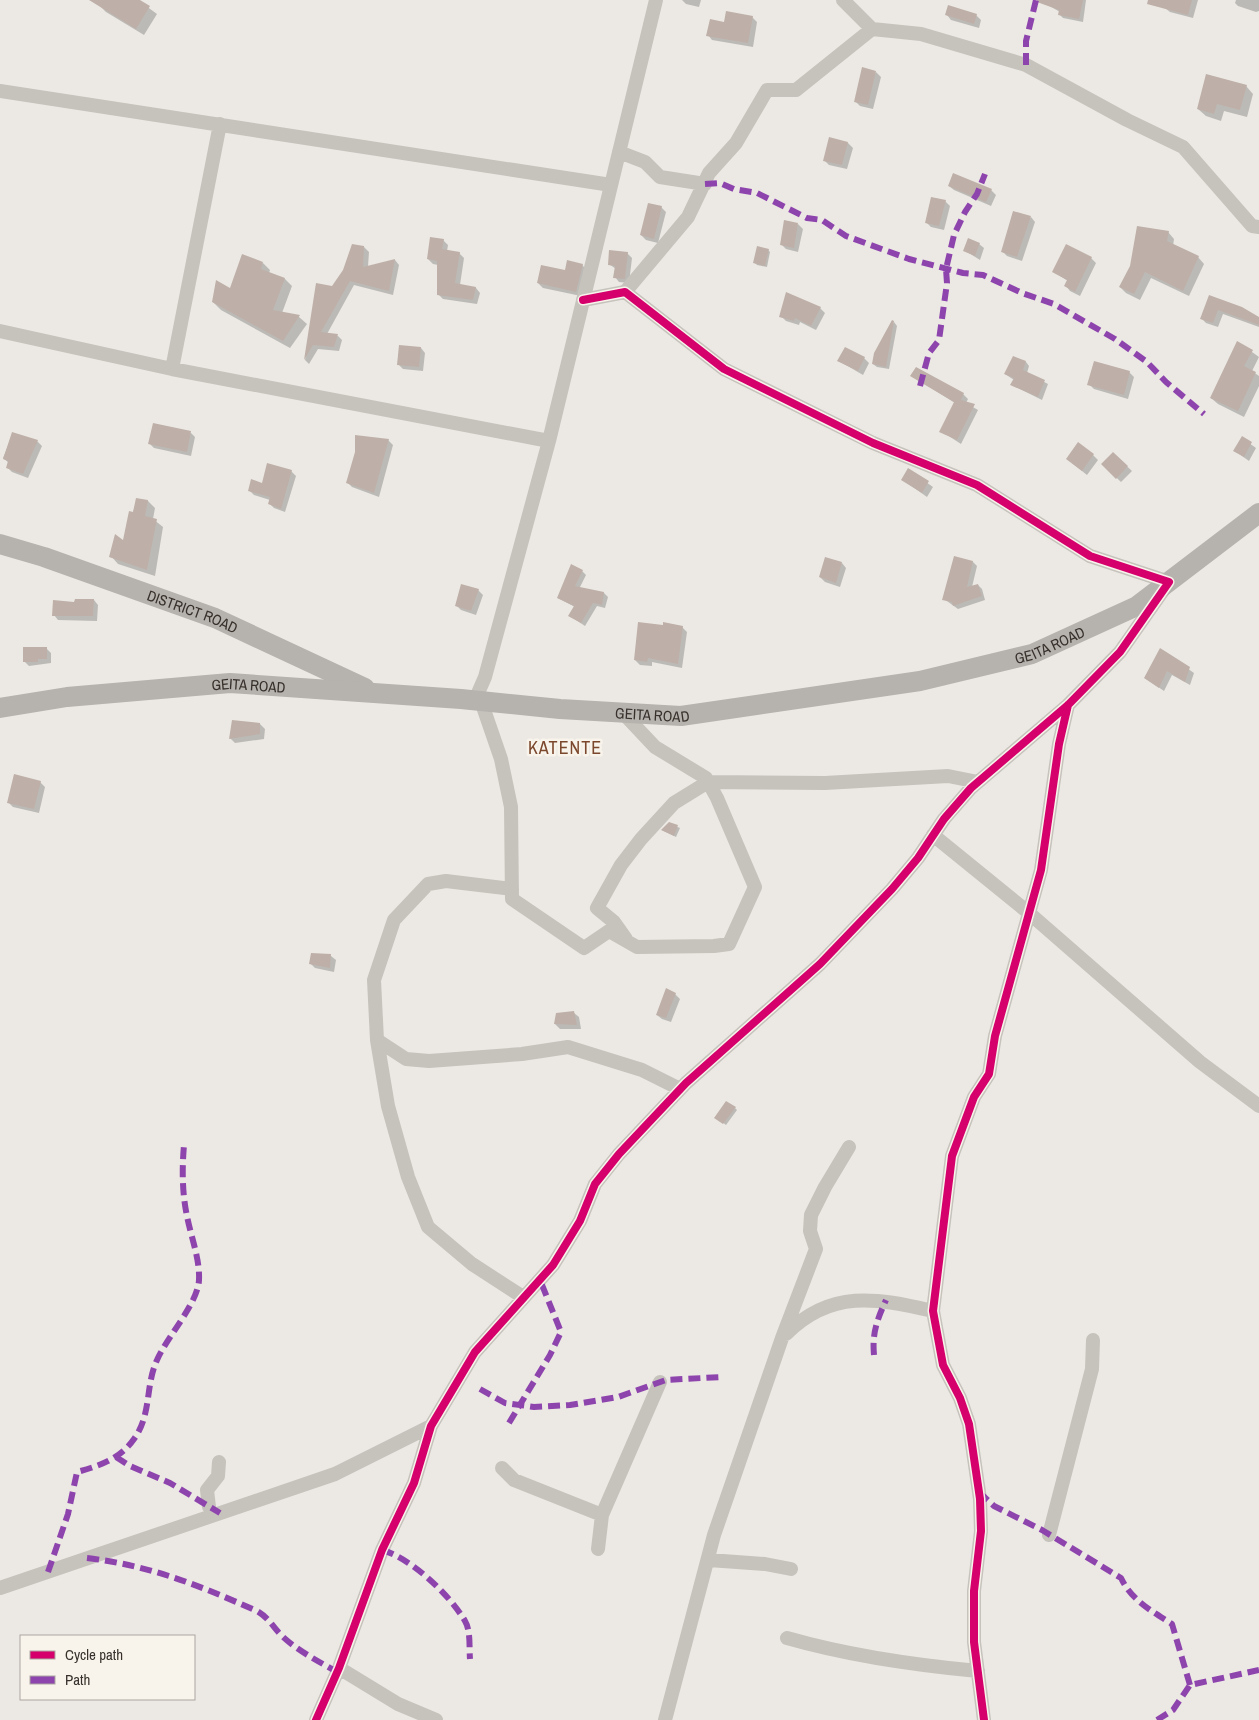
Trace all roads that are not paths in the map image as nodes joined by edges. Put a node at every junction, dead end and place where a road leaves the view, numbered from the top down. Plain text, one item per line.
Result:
1 (656, 0) edge
2 (843, 0) edge
3 (872, 29) junction
4 (0, 91) edge
5 (220, 124) junction
6 (619, 152) junction
7 (611, 184) junction
8 (705, 184) junction
9 (1259, 227) edge
10 (625, 292) junction
11 (583, 300) junction
12 (0, 332) edge
13 (172, 369) junction
14 (549, 441) junction
15 (1259, 512) edge
16 (0, 544) edge
17 (1170, 582) junction
18 (377, 693) junction
19 (478, 700) junction
20 (1068, 705) junction
21 (0, 708) edge
22 (622, 712) junction
23 (708, 782) junction
24 (978, 782) junction
25 (933, 835) junction
26 (512, 889) junction
27 (1029, 913) junction
28 (626, 939) junction
29 (377, 1040) junction
30 (680, 1089) junction
31 (1259, 1106) edge
32 (849, 1147) dead end
33 (523, 1297) junction
34 (933, 1311) junction
35 (782, 1338) junction
36 (1093, 1340) dead end
37 (660, 1382) dead end
38 (431, 1426) junction
39 (219, 1462) dead end
40 (502, 1468) dead end
41 (210, 1507) dead end
42 (602, 1515) junction
43 (1048, 1535) dead end
44 (598, 1549) dead end
45 (709, 1560) junction
46 (790, 1569) dead end
47 (0, 1588) edge
48 (786, 1638) dead end
49 (339, 1668) junction
50 (978, 1671) junction
51 (316, 1720) edge
52 (436, 1720) edge
53 (665, 1720) edge
54 (984, 1720) edge

1 - 6 street
2 - 3 street
3 - 8 street
3 - 9 street
4 - 5 street
5 - 7 street
5 - 13 street
6 - 7 street
6 - 8 street
7 - 11 street
8 - 10 street
10 - 11 street
10 - 17 street
11 - 14 street
12 - 13 street
13 - 14 street
14 - 19 street
15 - 17 main road, GEITA ROAD
16 - 18 main road, DISTRICT ROAD
17 - 20 street
17 - 22 main road, GEITA ROAD
18 - 19 main road, GEITA ROAD
18 - 21 main road, GEITA ROAD
19 - 22 main road, GEITA ROAD
19 - 26 street
20 - 24 street
20 - 27 street
22 - 23 street
23 - 24 street
23 - 28 street
23 - 28 street
24 - 25 street
25 - 27 street
25 - 30 street
26 - 28 street
26 - 29 street
27 - 31 street
27 - 34 street
29 - 30 street
29 - 33 street
30 - 33 street
32 - 35 street
33 - 38 street
34 - 35 street
34 - 50 street
35 - 45 street
36 - 43 street
37 - 42 street
38 - 47 street
38 - 49 street
39 - 41 street
40 - 42 street
42 - 44 street
45 - 46 street
45 - 53 street
48 - 50 street
49 - 51 street
49 - 52 street
50 - 54 street

